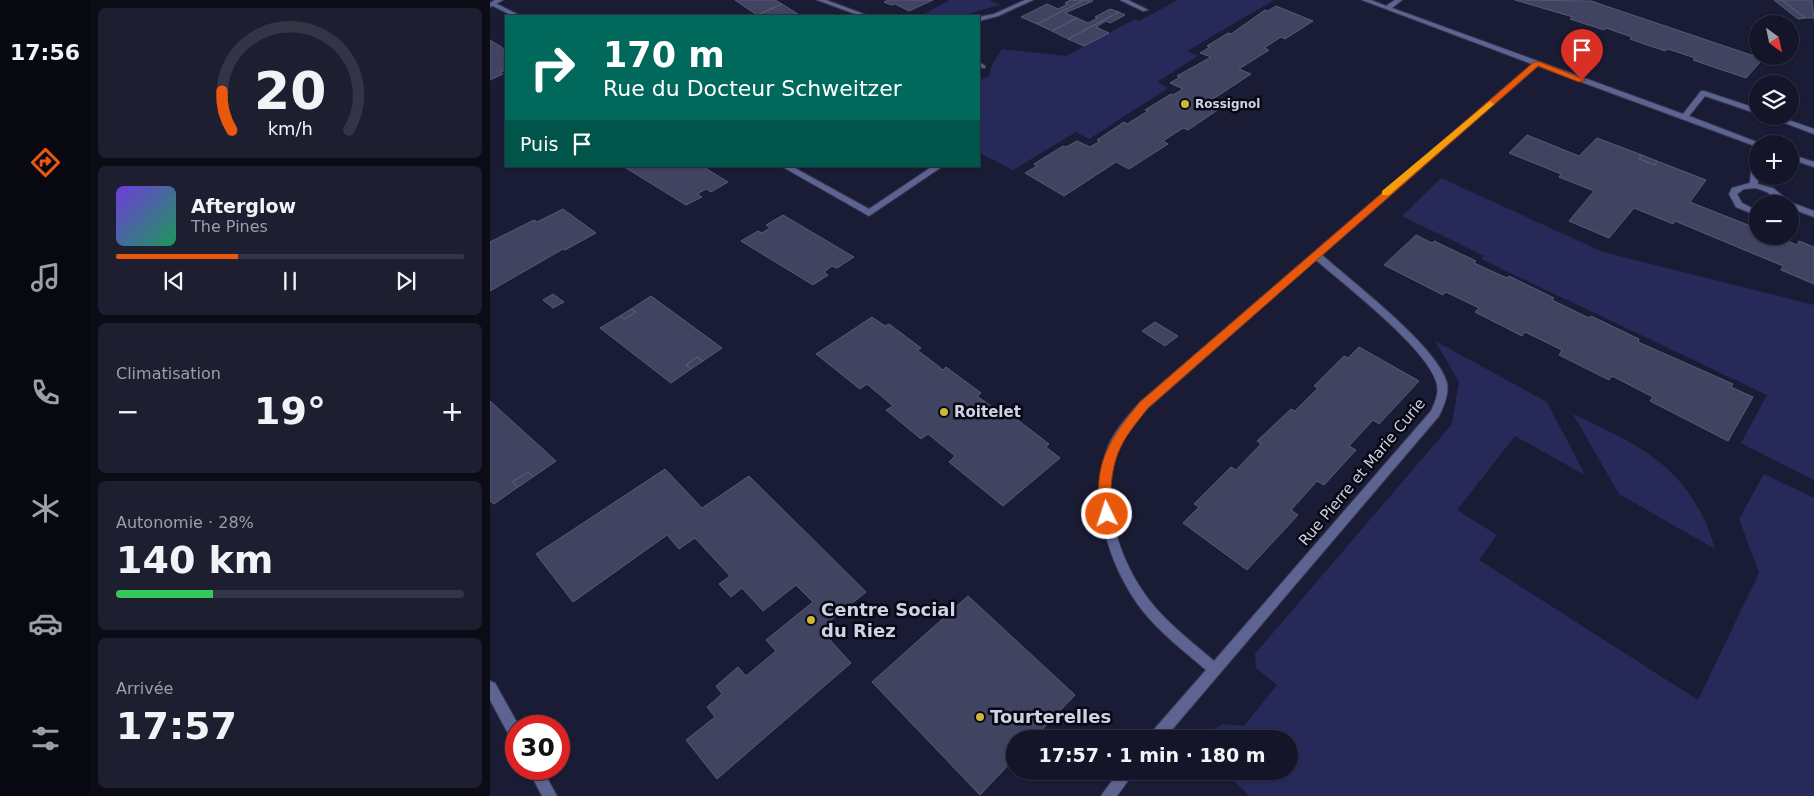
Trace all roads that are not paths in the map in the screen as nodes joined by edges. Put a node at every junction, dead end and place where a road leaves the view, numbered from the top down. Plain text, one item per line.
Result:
1 (500, 0) edge
2 (820, 0) edge
3 (1030, 0) edge
4 (1122, 0) edge
5 (1365, 0) edge
6 (1399, 0) edge
7 (492, 4) edge
8 (1387, 8) junction
9 (1146, 10) dead end
10 (515, 15) edge
11 (863, 15) edge
12 (980, 20) edge
13 (1537, 63) junction
14 (1749, 109) edge
15 (1684, 117) junction
16 (1794, 125) edge
17 (1814, 132) edge
18 (1749, 141) edge
19 (1799, 159) edge
20 (1814, 165) edge
21 (787, 167) edge
22 (937, 167) edge
23 (1754, 186) joint
24 (1778, 195) edge
25 (1799, 208) edge
26 (1749, 210) edge
27 (1814, 214) edge
28 (1316, 254) junction
29 (1215, 670) junction
30 (490, 687) edge
31 (505, 715) edge
32 (1163, 730) edge
33 (541, 780) edge
34 (1121, 780) edge
35 (550, 796) edge
36 (1108, 796) edge

1 - 7 street
2 - 11 street
3 - 12 street
4 - 9 street
5 - 8 street
6 - 8 street
7 - 10 street
8 - 13 street
13 - 15 street
13 - 28 street
14 - 15 street
15 - 18 street
16 - 17 street
19 - 20 street
21 - 22 street
23 - 24 street
23 - 26 street
25 - 27 street
28 - 29 street
28 - 29 street, Rue Pierre et Marie Curie
29 - 32 street, Rue Pierre et Marie Curie
30 - 31 street
33 - 35 street
34 - 36 street

